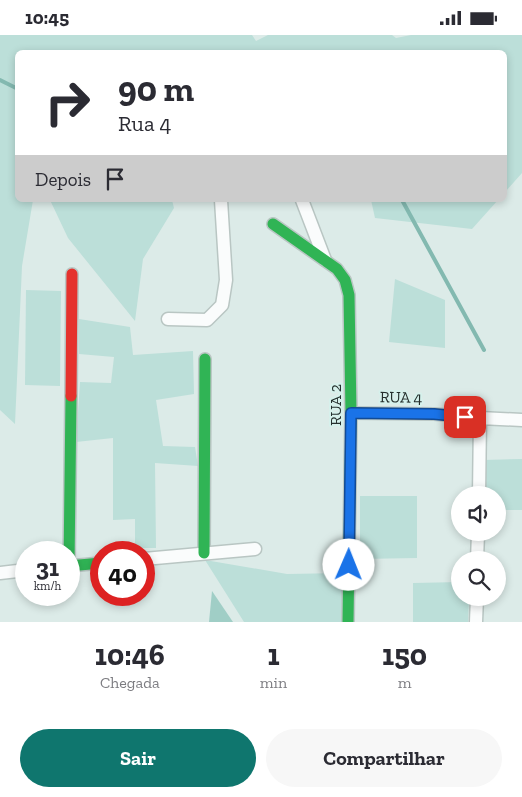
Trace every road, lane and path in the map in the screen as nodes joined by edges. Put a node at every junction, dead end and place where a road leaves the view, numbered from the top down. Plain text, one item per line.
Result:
1 (221, 202) edge
2 (303, 202) edge
3 (273, 224) dead end
4 (325, 261) junction
5 (72, 274) dead end
6 (168, 319) dead end
7 (205, 359) dead end
8 (351, 413) junction
9 (480, 419) junction
10 (522, 420) edge
11 (479, 486) edge
12 (255, 549) dead end
13 (204, 553) junction
14 (155, 558) edge
15 (90, 564) edge
16 (15, 571) edge
17 (0, 573) edge
18 (477, 606) edge
19 (348, 622) edge
20 (476, 622) edge

1 - 6 street
2 - 4 street
3 - 4 street, RUA 2
4 - 8 street, RUA 2
5 - 15 street
7 - 13 street
8 - 9 street, RUA 4
8 - 19 street, RUA 2
9 - 10 street
9 - 11 street
12 - 13 street
13 - 14 street
16 - 17 street
18 - 20 street

